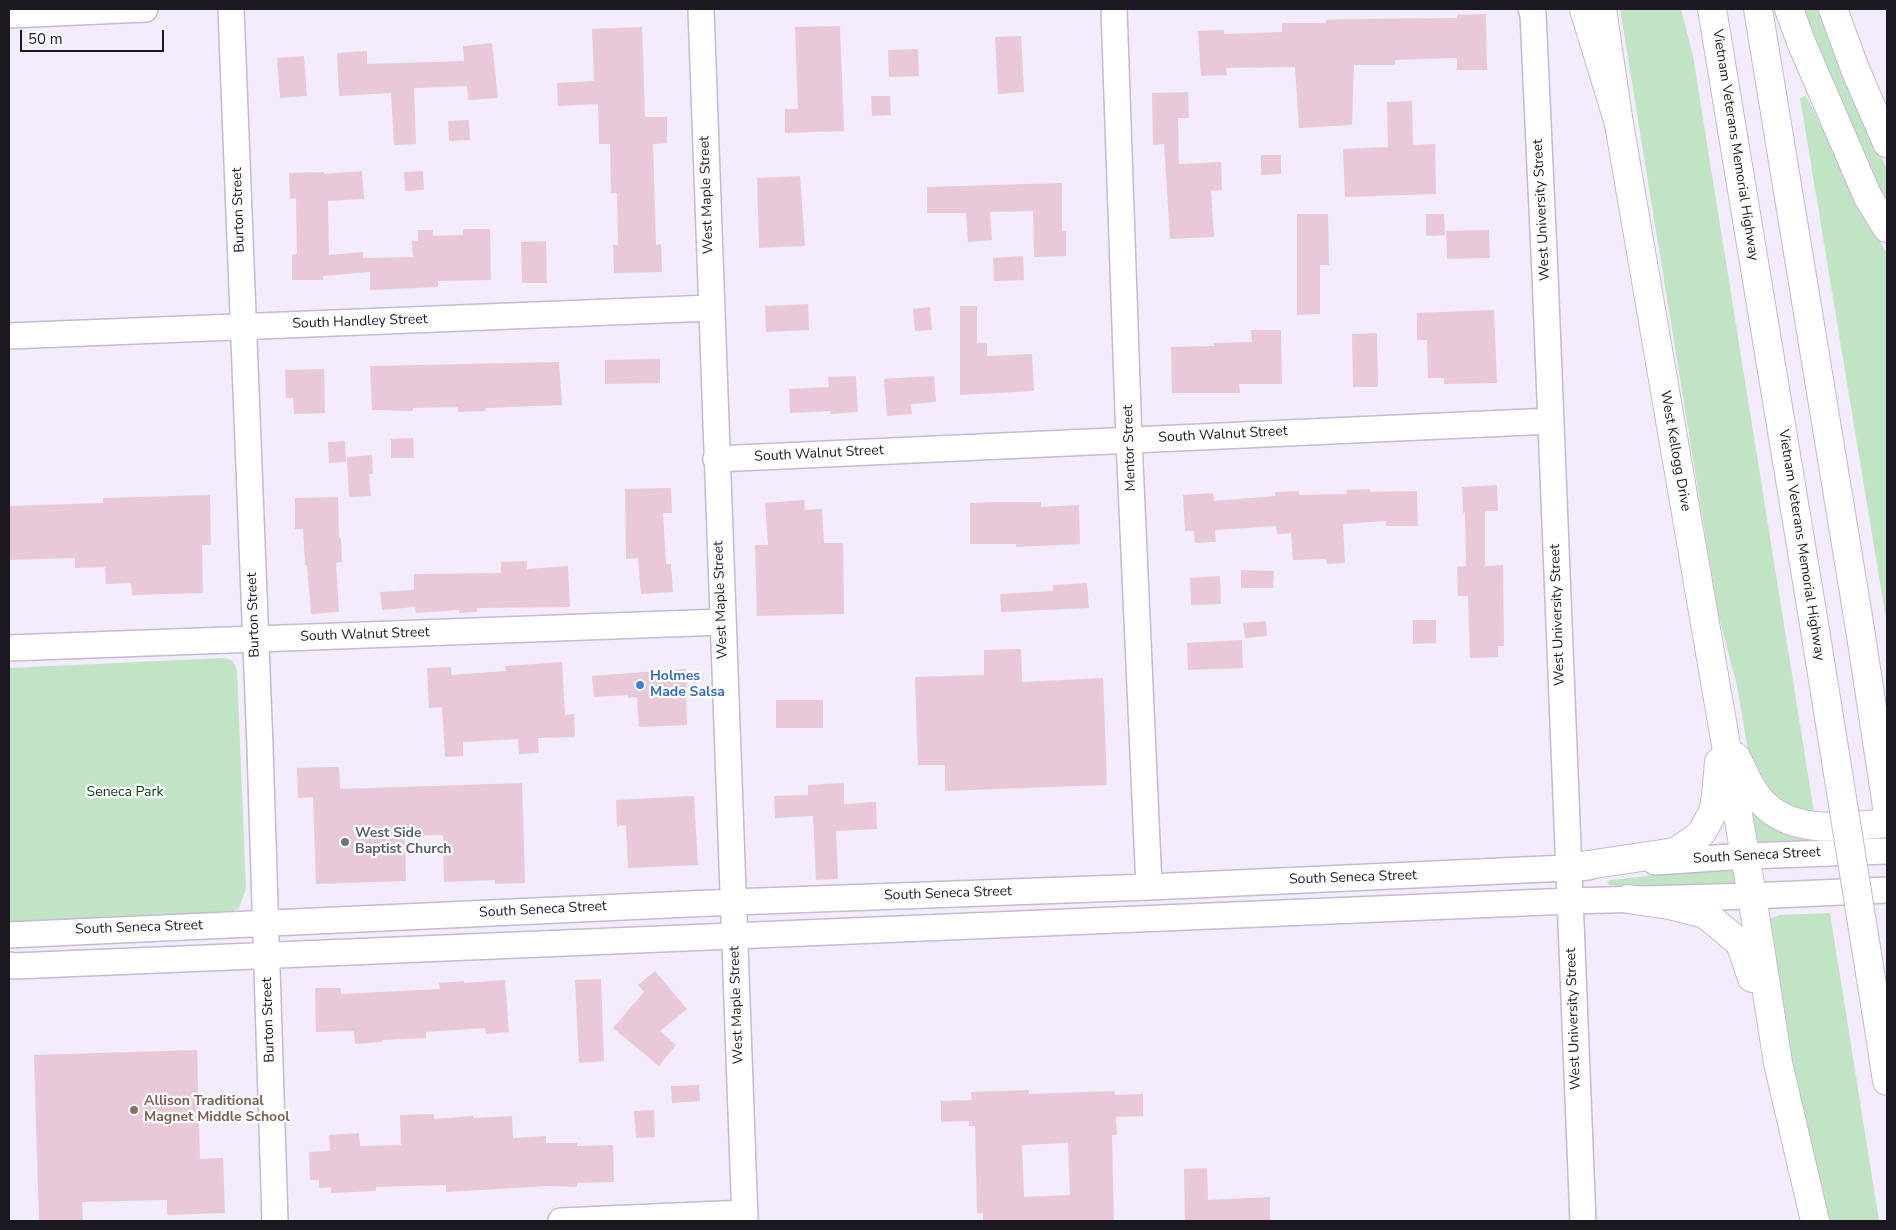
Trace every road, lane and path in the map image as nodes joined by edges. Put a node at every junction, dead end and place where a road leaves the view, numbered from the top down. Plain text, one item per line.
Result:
1 (145, 9) edge
2 (231, 9) edge
3 (700, 9) edge
4 (1114, 9) edge
5 (1531, 9) edge
6 (1584, 9) edge
7 (1602, 9) edge
8 (1712, 9) edge
9 (1758, 9) edge
10 (1789, 9) edge
11 (1833, 9) edge
12 (9, 15) edge
13 (1619, 124) junction
14 (1887, 144) edge
15 (1887, 228) edge
16 (711, 308) junction
17 (243, 326) junction
18 (9, 336) edge
19 (1551, 421) junction
20 (1129, 440) junction
21 (716, 459) junction
22 (722, 622) junction
23 (254, 639) junction
24 (9, 648) edge
25 (1722, 728) junction
26 (1887, 807) edge
27 (1887, 823) edge
28 (1887, 851) edge
29 (1746, 856) junction
30 (1568, 868) junction
31 (1149, 887) junction
32 (1887, 890) edge
33 (1752, 896) junction
34 (1628, 899) junction
35 (1570, 901) junction
36 (733, 902) junction
37 (265, 922) junction
38 (9, 935) edge
39 (734, 935) junction
40 (267, 957) junction
41 (9, 965) edge
42 (1778, 1063) junction
43 (1887, 1081) edge
44 (745, 1217) edge
45 (276, 1221) edge
46 (561, 1221) edge
47 (1582, 1221) edge
48 (1815, 1221) edge

1 - 12 street
2 - 17 street, Burton Street
3 - 16 street, West Maple Street
4 - 20 street, Mentor Street
5 - 19 street, West University Street
6 - 13 main road, West Kellogg Drive
7 - 13 main road
8 - 43 main road, Vietnam Veterans Memorial Highway, bridge
9 - 26 main road
10 - 15 main road
11 - 14 main road
13 - 25 main road, West Kellogg Drive
16 - 17 street, South Handley Street
16 - 21 street, West Maple Street
17 - 18 street, South Handley Street
17 - 23 street, Burton Street
19 - 20 street, South Walnut Street
19 - 30 street, West University Street
20 - 21 street, South Walnut Street
20 - 31 street, Mentor Street
21 - 22 street, West Maple Street
22 - 23 street, South Walnut Street
22 - 36 street, West Maple Street
23 - 24 street, South Walnut Street
23 - 37 street, Burton Street
25 - 27 main road
25 - 29 main road, West Kellogg Drive
25 - 30 main road
28 - 29 street, South Seneca Street
29 - 30 street, South Seneca Street
29 - 33 main road, West Kellogg Drive
30 - 31 street, South Seneca Street
30 - 35 street, West University Street
31 - 36 street, South Seneca Street
32 - 33 street
33 - 34 street
33 - 42 main road, West Kellogg Drive
34 - 35 street
34 - 42 main road
35 - 39 street
35 - 47 street, West University Street
36 - 37 street, South Seneca Street
36 - 39 street, West Maple Street
37 - 38 street, South Seneca Street
37 - 40 street, Burton Street
39 - 40 street
39 - 44 street, West Maple Street
40 - 41 street
40 - 45 street, Burton Street
42 - 48 main road
44 - 46 street

